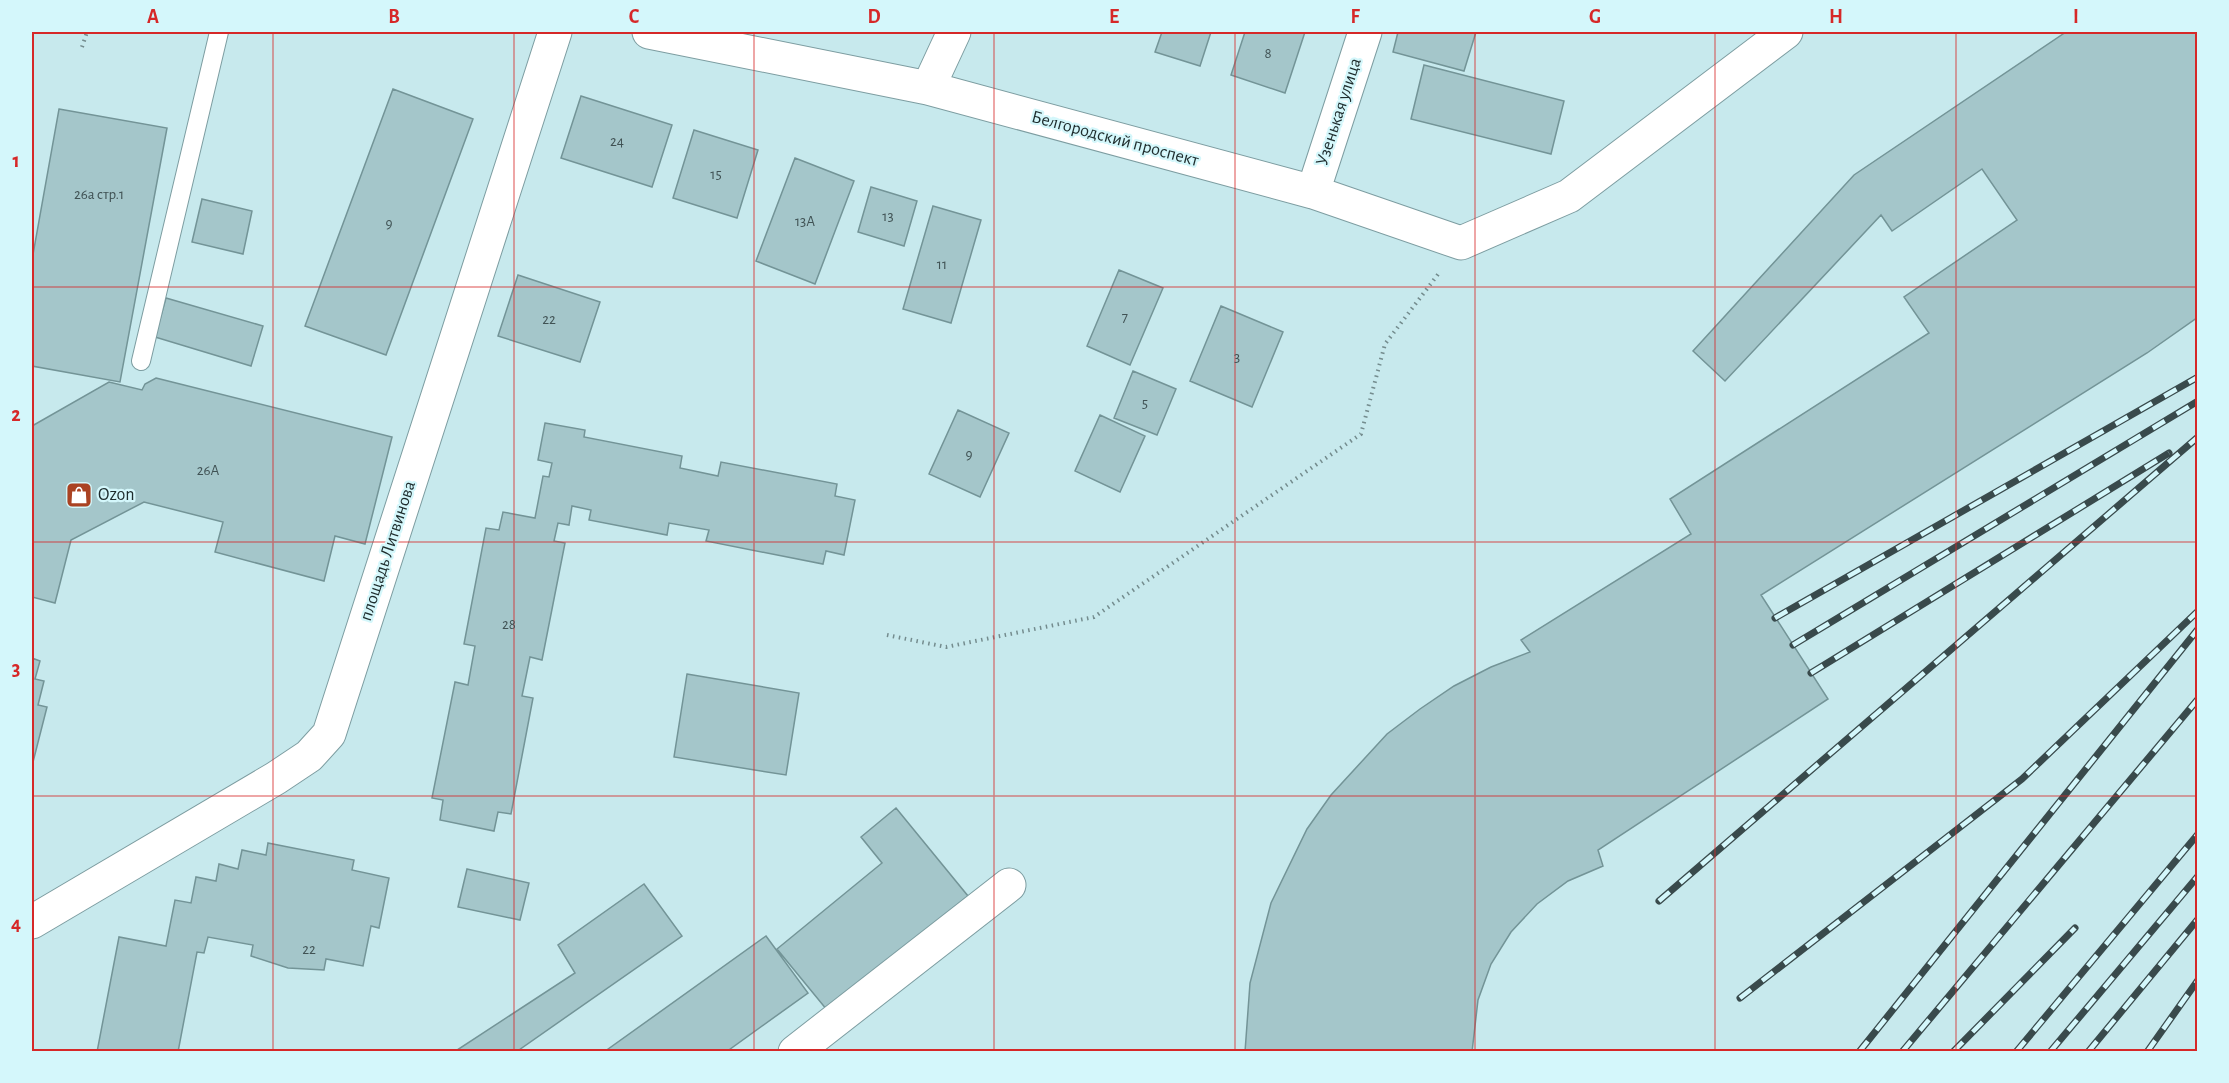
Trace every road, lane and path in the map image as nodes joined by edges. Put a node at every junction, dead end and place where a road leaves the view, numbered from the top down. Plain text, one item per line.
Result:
1 (87, 32) edge
2 (219, 32) edge
3 (555, 32) edge
4 (649, 32) edge
5 (954, 32) edge
6 (1365, 32) edge
7 (1786, 32) edge
8 (82, 47) dead end
9 (928, 88) junction
10 (1313, 192) junction
11 (1461, 243) junction
12 (141, 361) dead end
13 (887, 635) dead end
14 (1009, 885) dead end
15 (32, 922) edge
16 (795, 1052) edge

1 - 8 path
2 - 12 lane
3 - 15 street, площадь Литвинова
4 - 9 street, Белгородский проспект
5 - 9 street
6 - 10 street, Узенькая улица
7 - 11 street
9 - 10 street, Белгородский проспект
10 - 11 street, Белгородский проспект
11 - 13 path
14 - 16 street

